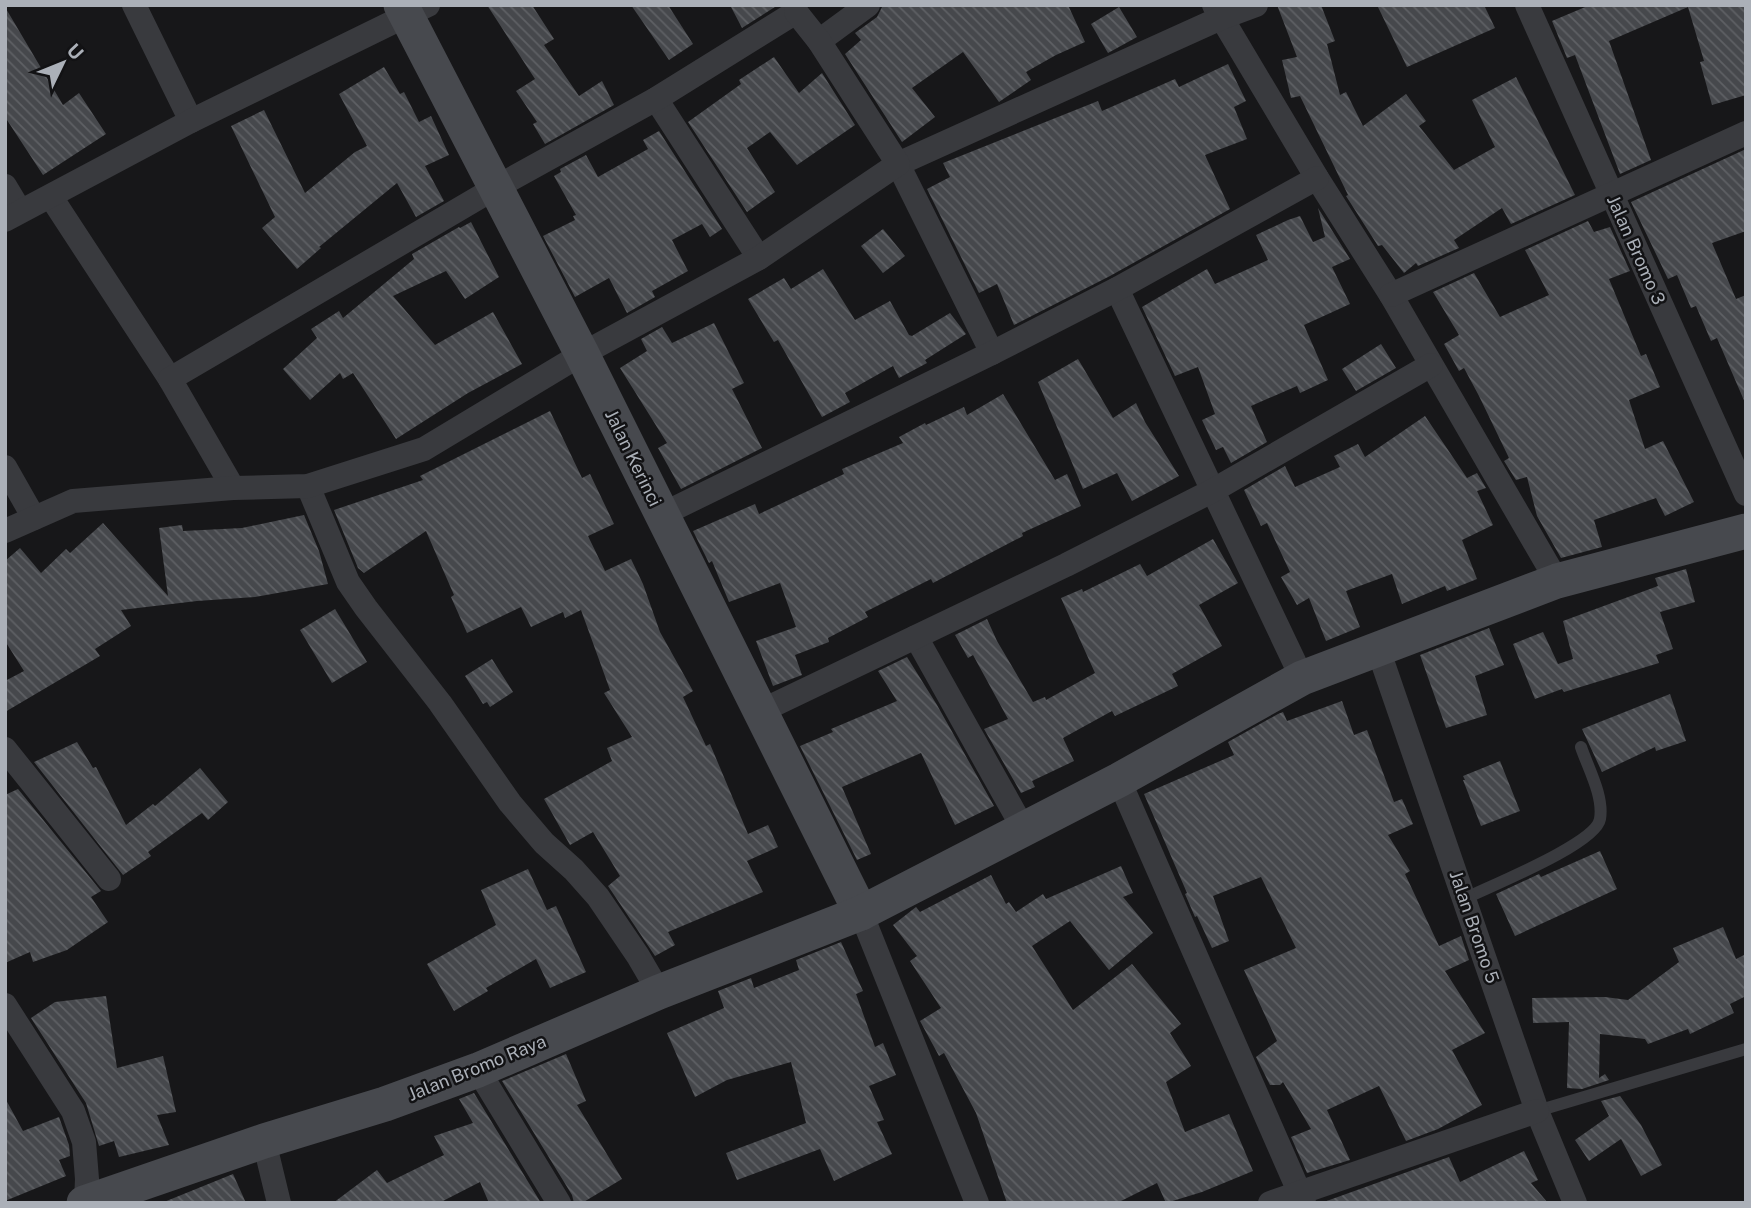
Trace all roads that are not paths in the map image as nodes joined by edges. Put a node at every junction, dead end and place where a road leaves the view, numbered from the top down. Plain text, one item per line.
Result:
1 (134, 5) edge
2 (868, 5) edge
3 (1256, 5) edge
4 (1527, 5) edge
5 (795, 8) edge
6 (412, 9) edge
7 (1218, 11) edge
8 (819, 41) junction
9 (656, 99) junction
10 (191, 121) junction
11 (1746, 133) edge
12 (898, 164) junction
13 (1317, 178) junction
14 (5, 186) edge
15 (495, 188) junction
16 (1611, 195) junction
17 (51, 197) junction
18 (13, 216) edge
19 (759, 258) junction
20 (1117, 289) junction
21 (1391, 295) junction
22 (992, 353) junction
23 (582, 354) junction
24 (1431, 365) junction
25 (170, 379) junction
26 (5, 467) edge
27 (308, 486) junction
28 (233, 488) junction
29 (1212, 491) junction
30 (1746, 494) edge
31 (661, 515) junction
32 (34, 518) junction
33 (5, 531) edge
34 (1746, 531) edge
35 (1557, 581) junction
36 (916, 637) junction
37 (1378, 649) junction
38 (1302, 678) junction
39 (759, 712) junction
40 (1581, 747) dead end
41 (5, 749) edge
42 (1119, 780) junction
43 (1023, 828) junction
44 (108, 879) dead end
45 (1464, 899) junction
46 (861, 913) junction
47 (659, 992) junction
48 (5, 1005) edge
49 (1746, 1049) edge
50 (478, 1070) junction
51 (1537, 1111) junction
52 (264, 1141) junction
53 (1302, 1198) edge
54 (85, 1202) edge
55 (279, 1203) edge
56 (559, 1203) edge
57 (977, 1203) edge
58 (1270, 1203) edge
59 (1575, 1203) edge

1 - 10 street
2 - 8 street
3 - 7 street
4 - 16 street, Jalan Bromo 3
5 - 8 street
5 - 9 street
6 - 10 street
6 - 15 main road, Jalan Kerinci
7 - 12 street
7 - 13 street
8 - 12 street
9 - 15 street
9 - 19 street
10 - 17 street
11 - 16 street
12 - 19 street
12 - 22 street
13 - 20 street
13 - 21 street
14 - 18 street
15 - 23 main road, Jalan Kerinci
15 - 25 street
16 - 21 street
16 - 30 street, Jalan Bromo 3
17 - 18 street
17 - 25 street
19 - 23 street
20 - 22 street
20 - 29 street
21 - 24 street
22 - 31 street
23 - 27 street
23 - 31 main road, Jalan Kerinci
24 - 29 street
24 - 35 street
25 - 28 street
26 - 32 street
27 - 28 street
27 - 47 street
28 - 32 street
29 - 36 street
29 - 38 street
31 - 39 main road, Jalan Kerinci
32 - 33 street
34 - 35 main road, Jalan Bromo Raya
35 - 37 main road, Jalan Bromo Raya
36 - 39 street
36 - 43 street
37 - 38 main road, Jalan Bromo Raya
37 - 45 street, Jalan Bromo 5
38 - 42 main road, Jalan Bromo Raya
39 - 46 main road, Jalan Kerinci
40 - 45 lane
41 - 44 street
42 - 43 main road, Jalan Bromo Raya
42 - 53 street
43 - 46 main road, Jalan Bromo Raya
45 - 51 street, Jalan Bromo 5
46 - 47 main road, Jalan Bromo Raya
46 - 57 street
47 - 50 main road, Jalan Bromo Raya
48 - 54 street
49 - 51 lane
50 - 52 main road, Jalan Bromo Raya
50 - 56 street
51 - 53 street
51 - 59 street, Jalan Bromo 5
52 - 54 main road, Jalan Bromo Raya
52 - 55 street
53 - 58 street

